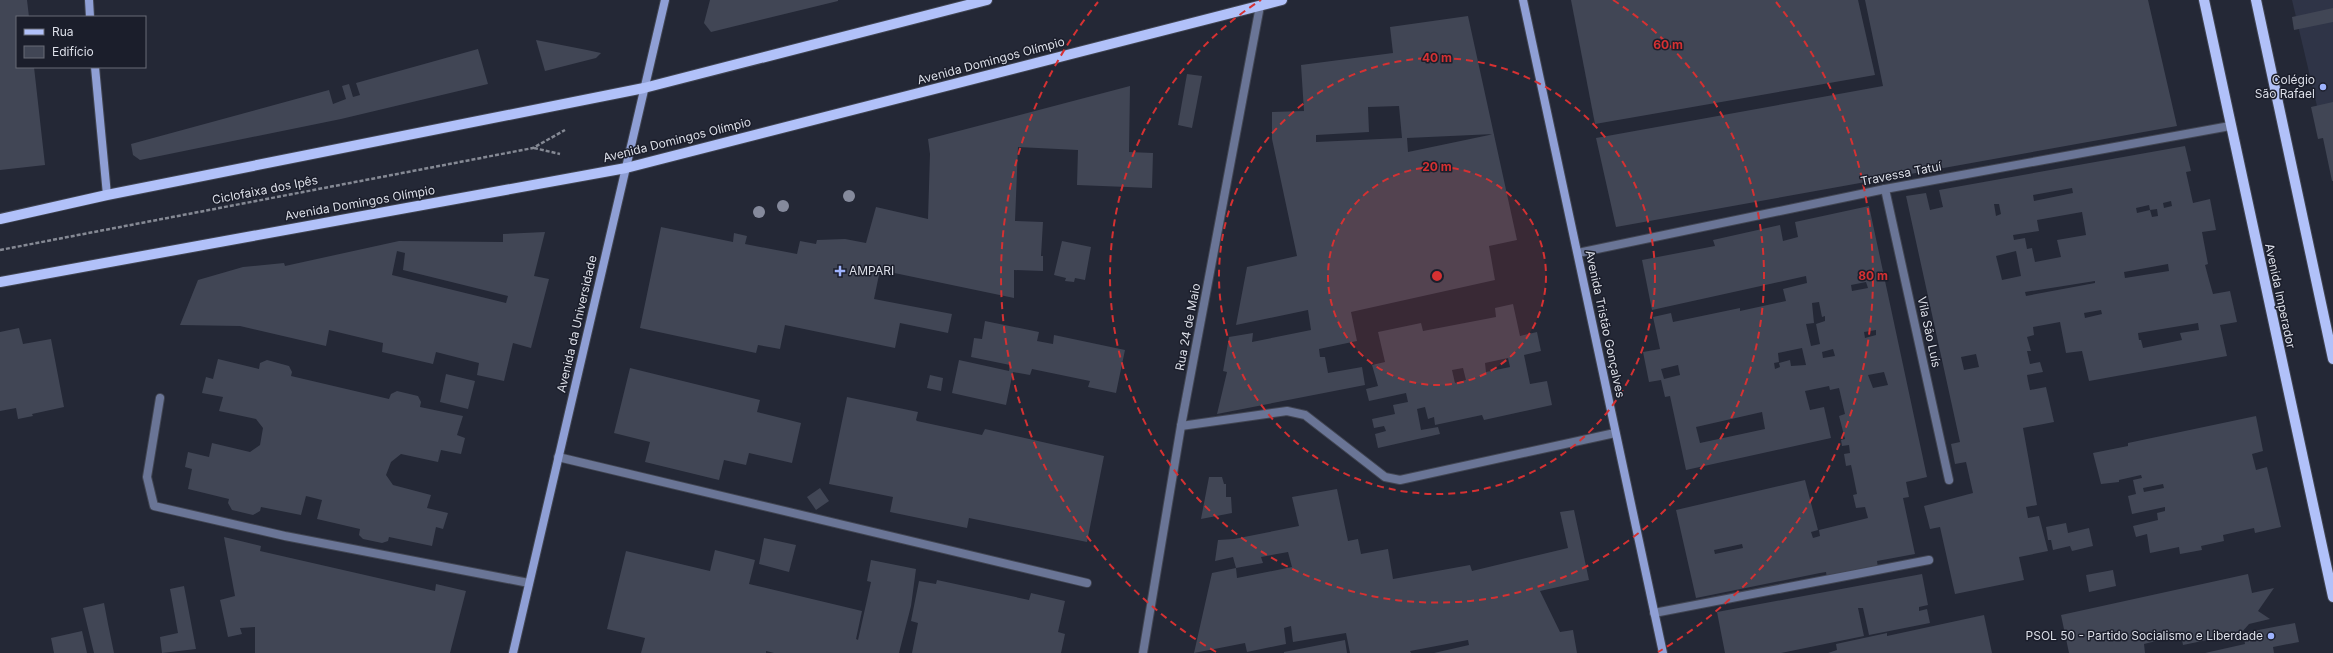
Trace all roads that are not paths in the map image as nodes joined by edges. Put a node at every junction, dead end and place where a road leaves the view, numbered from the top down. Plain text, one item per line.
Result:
1 (89, 0) edge
2 (665, 0) edge
3 (987, 0) edge
4 (1282, 0) edge
5 (1523, 0) edge
6 (2204, 0) edge
7 (2256, 0) edge
8 (1260, 6) junction
9 (90, 16) edge
10 (95, 68) edge
11 (644, 88) junction
12 (2230, 126) junction
13 (626, 168) junction
14 (1885, 189) junction
15 (107, 195) junction
16 (0, 219) edge
17 (1578, 253) junction
18 (0, 282) edge
19 (2333, 359) edge
20 (160, 398) dead end
21 (1181, 426) junction
22 (1616, 433) junction
23 (558, 457) junction
24 (1949, 480) dead end
25 (1929, 560) dead end
26 (529, 583) junction
27 (1087, 583) dead end
28 (2333, 597) edge
29 (1654, 613) junction
30 (513, 653) edge
31 (1143, 653) edge
32 (1663, 653) edge

1 - 9 street
2 - 11 street, Avenida da Universidade
3 - 11 main road
4 - 8 main road, Avenida Domingos Olímpio
5 - 17 street, Avenida Tristão Gonçalves
6 - 12 main road, Avenida Imperador
7 - 19 main road
8 - 13 main road, Avenida Domingos Olímpio
8 - 21 street, Rua 24 de Maio
10 - 15 street
11 - 13 street, Avenida da Universidade
11 - 15 main road
12 - 14 street, Travessa Tatuí
12 - 28 main road, Avenida Imperador
13 - 18 main road, Avenida Domingos Olímpio
13 - 23 street, Avenida da Universidade
14 - 17 street, Travessa Tatuí
14 - 24 street, Vila São Luís
15 - 16 main road
17 - 22 street, Avenida Tristão Gonçalves
20 - 26 street
21 - 22 street
21 - 31 street, Rua 24 de Maio
22 - 29 street, Avenida Tristão Gonçalves
23 - 26 street, Avenida da Universidade
23 - 27 street
25 - 29 street
26 - 30 street, Avenida da Universidade
29 - 32 street, Avenida Tristão Gonçalves

